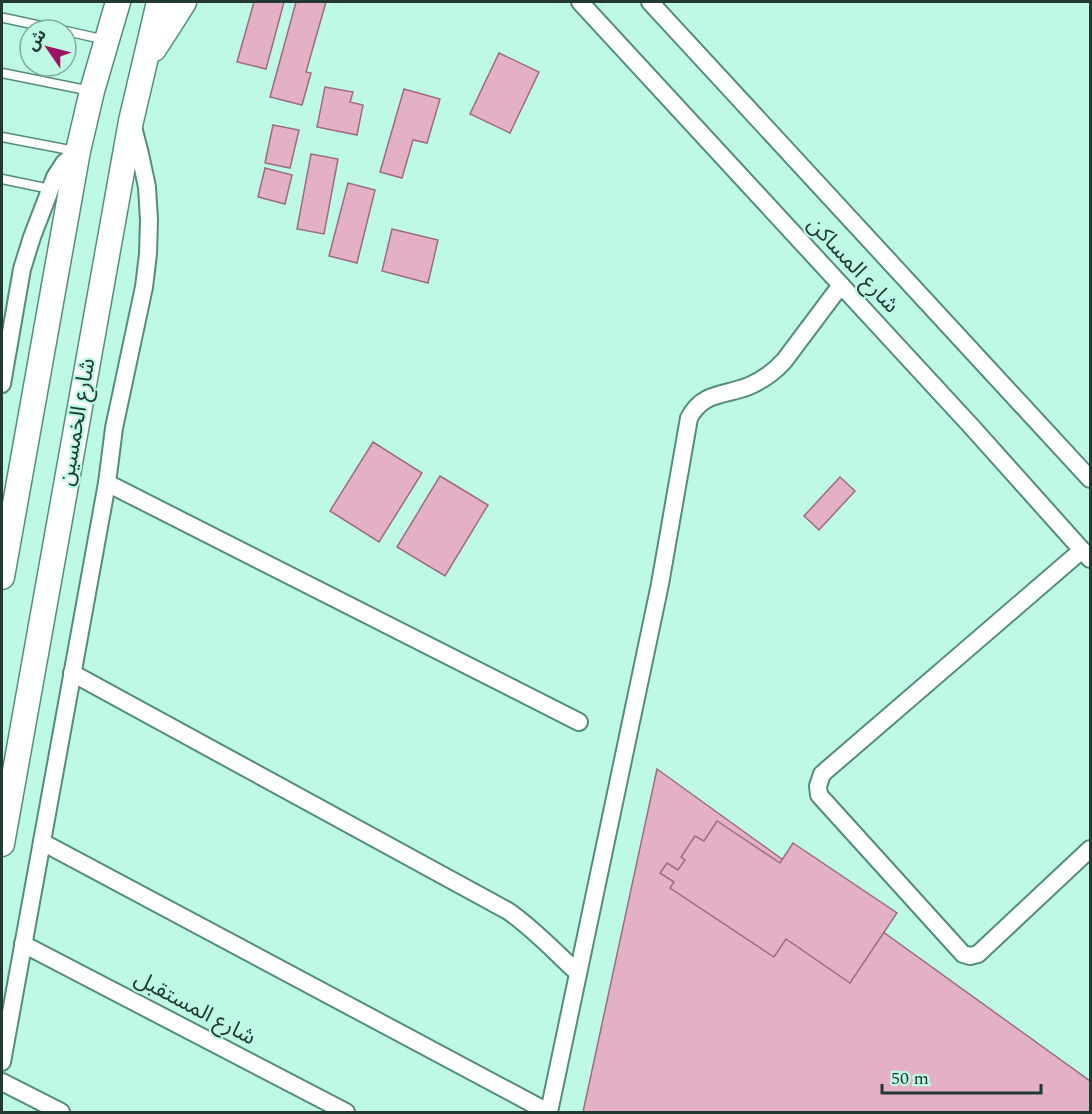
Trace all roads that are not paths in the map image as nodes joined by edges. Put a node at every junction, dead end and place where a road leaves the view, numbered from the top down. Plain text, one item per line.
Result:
1 (118, 2) edge
2 (159, 2) edge
3 (184, 2) edge
4 (580, 2) edge
5 (650, 2) edge
6 (4, 18) dead end
7 (18, 21) edge
8 (78, 34) edge
9 (106, 40) junction
10 (145, 61) junction
11 (2, 73) edge
12 (92, 91) junction
13 (131, 121) junction
14 (2, 137) edge
15 (78, 151) junction
16 (2, 179) edge
17 (50, 189) junction
18 (841, 285) junction
19 (2, 384) edge
20 (1090, 479) edge
21 (107, 483) junction
22 (1086, 555) edge
23 (2, 577) edge
24 (72, 673) junction
25 (579, 722) dead end
26 (42, 842) junction
27 (2, 844) edge
28 (1090, 849) edge
29 (23, 944) junction
30 (578, 974) junction
31 (2, 1062) edge
32 (2, 1082) edge
33 (61, 1113) edge
34 (346, 1113) edge
35 (548, 1113) edge

1 - 9 main road, شارع الخمسين
2 - 10 main road, شارع الخمسين
3 - 10 main road
4 - 18 street, شارع المساكن
5 - 20 street, شارع المساكن
6 - 7 lane
8 - 9 lane
9 - 12 main road, شارع الخمسين
10 - 13 main road, شارع الخمسين
11 - 12 lane
12 - 15 main road, شارع الخمسين
13 - 21 street
13 - 27 main road, شارع الخمسين
14 - 15 lane
15 - 17 street
15 - 23 main road, شارع الخمسين
16 - 17 lane
17 - 19 street
18 - 22 street, شارع المساكن
18 - 30 street
21 - 24 street
21 - 25 street
22 - 28 street
24 - 26 street
24 - 30 street
26 - 29 street
26 - 35 street
29 - 31 street
29 - 34 street, شارع المستقبل
30 - 35 street
32 - 33 street

